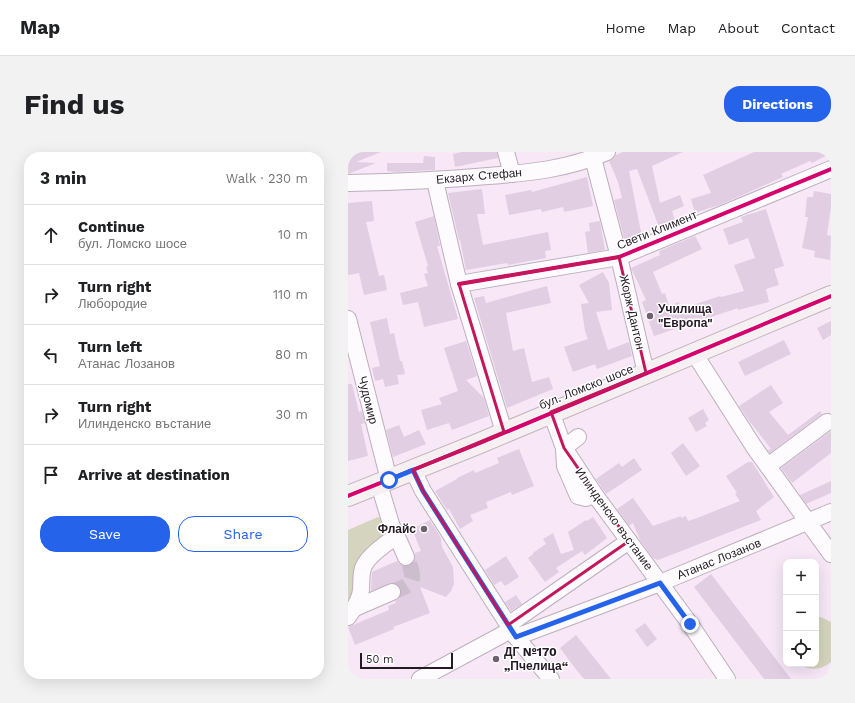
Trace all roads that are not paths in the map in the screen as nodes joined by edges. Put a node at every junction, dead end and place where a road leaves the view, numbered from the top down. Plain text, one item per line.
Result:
1 (506, 152) edge
2 (600, 155) edge
3 (831, 169) edge
4 (512, 174) junction
5 (435, 181) junction
6 (348, 183) edge
7 (619, 257) junction
8 (460, 284) junction
9 (831, 296) edge
10 (348, 323) edge
11 (694, 353) junction
12 (646, 373) junction
13 (551, 412) junction
14 (827, 422) dead end
15 (504, 432) junction
16 (578, 437) dead end
17 (564, 448) junction
18 (768, 466) junction
19 (413, 470) junction
20 (384, 482) junction
21 (348, 496) edge
22 (831, 512) edge
23 (808, 523) junction
24 (394, 530) junction
25 (629, 541) junction
26 (831, 554) edge
27 (406, 557) tunnel mouth
28 (660, 583) junction
29 (392, 592) tunnel mouth
30 (351, 613) edge
31 (512, 631) junction
32 (420, 679) edge
33 (551, 679) edge
34 (727, 679) edge

1 - 4 street
2 - 4 street, Екзарх Стефан
2 - 7 street, Жорж Дантон
3 - 7 street, Свети Климент
4 - 5 street, Екзарх Стефан
5 - 6 street, Екзарх Стефан
5 - 8 street
7 - 8 street, Свети Климент
7 - 12 street, Жорж Дантон
8 - 15 street
9 - 11 main road, бул. Ломско шосе
10 - 20 street, Чудомир
11 - 12 main road, бул. Ломско шосе
11 - 18 street
12 - 13 main road, бул. Ломско шосе
13 - 15 main road, бул. Ломско шосе
13 - 17 street, Илинденско въстание
14 - 18 street
15 - 19 main road, бул. Ломско шосе
16 - 17 street
17 - 25 street, Илинденско въстание
18 - 23 street
19 - 20 main road, бул. Ломско шосе
19 - 31 street
20 - 21 main road, бул. Ломско шосе
20 - 24 street, Чудомир
22 - 23 street, Атанас Лозанов
23 - 26 street
23 - 28 street, Атанас Лозанов
24 - 27 street, Чудомир
24 - 30 street
25 - 28 street, Илинденско въстание
25 - 31 street
28 - 31 street, Атанас Лозанов
28 - 34 street, Илинденско въстание
29 - 30 street
31 - 32 street
31 - 33 street

